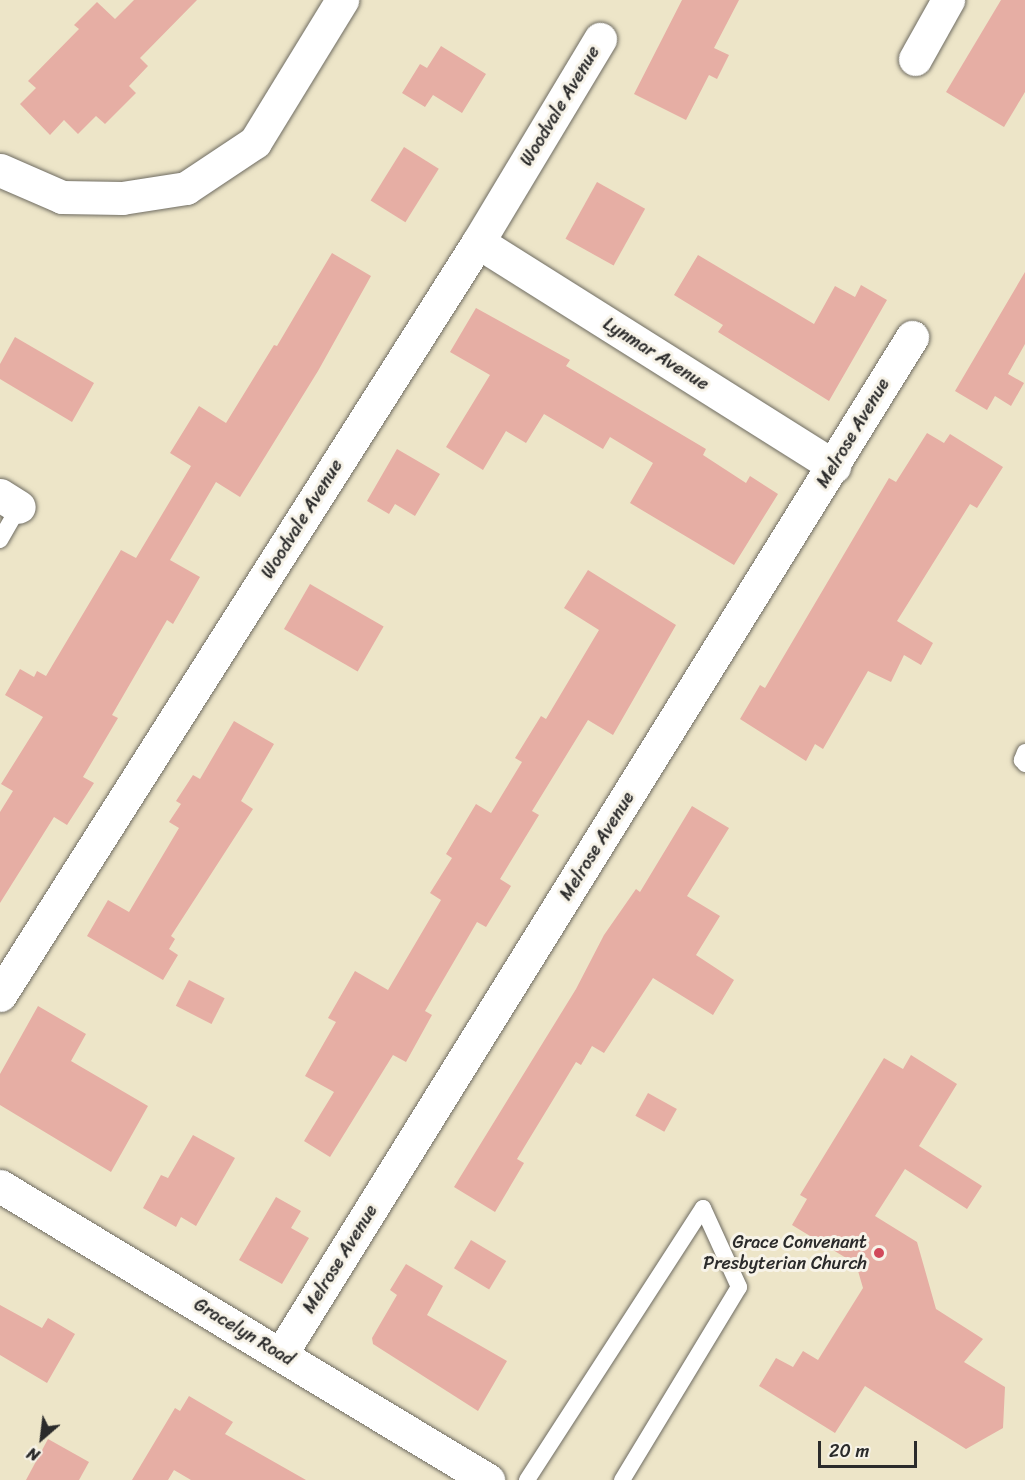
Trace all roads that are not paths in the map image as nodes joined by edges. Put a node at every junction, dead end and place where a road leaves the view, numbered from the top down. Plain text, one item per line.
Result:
1 (342, 0) edge
2 (948, 0) edge
3 (600, 39) dead end
4 (915, 59) dead end
5 (0, 170) edge
6 (478, 242) junction
7 (912, 337) dead end
8 (834, 466) junction
9 (10, 501) edge
10 (0, 540) edge
11 (1025, 752) edge
12 (1025, 764) edge
13 (0, 995) edge
14 (0, 1186) edge
15 (281, 1354) junction
16 (488, 1480) edge
17 (527, 1480) edge
18 (622, 1480) edge

1 - 5 street
2 - 4 street
3 - 6 street, Woodvale Avenue
6 - 8 street, Lynmar Avenue
6 - 13 street, Woodvale Avenue
7 - 8 street, Melrose Avenue
8 - 15 street, Melrose Avenue
9 - 10 lane
11 - 12 lane
14 - 15 street, Gracelyn Road
15 - 16 street, Gracelyn Road
17 - 18 lane

